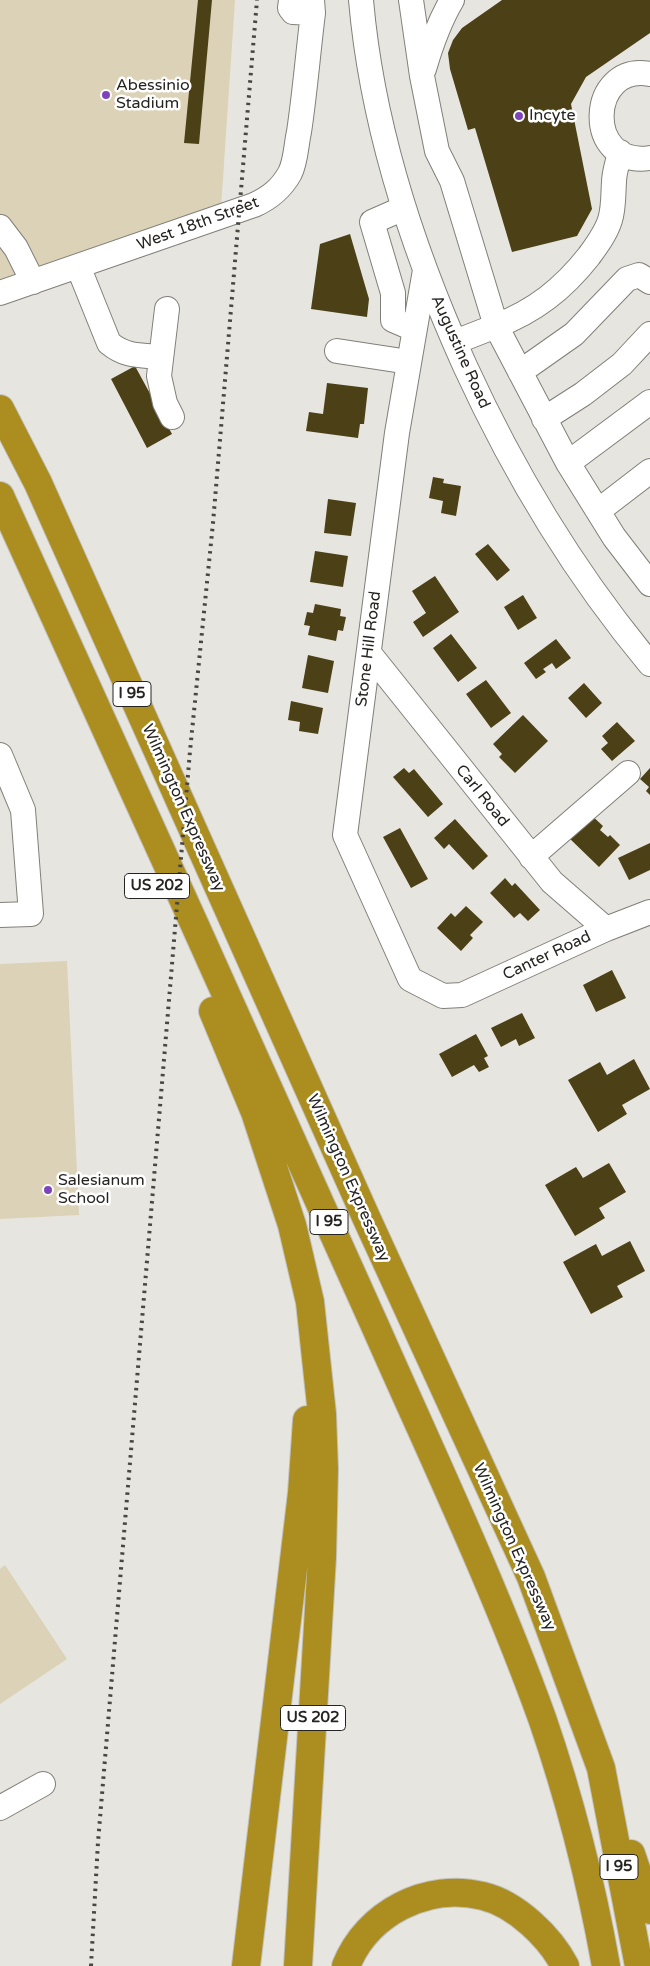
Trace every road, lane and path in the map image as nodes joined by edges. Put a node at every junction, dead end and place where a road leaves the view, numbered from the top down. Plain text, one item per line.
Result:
1 (291, 0) edge
2 (361, 0) edge
3 (411, 0) edge
4 (452, 0) edge
5 (314, 4) edge
6 (650, 74) edge
7 (422, 76) junction
8 (620, 152) junction
9 (650, 158) edge
10 (404, 208) junction
11 (0, 227) edge
12 (78, 266) junction
13 (424, 270) junction
14 (33, 282) junction
15 (650, 282) edge
16 (0, 293) edge
17 (167, 309) dead end
18 (496, 326) junction
19 (414, 329) junction
20 (650, 334) edge
21 (454, 342) junction
22 (337, 351) dead end
23 (161, 357) junction
24 (409, 362) junction
25 (520, 372) junction
26 (650, 402) edge
27 (0, 409) edge
28 (172, 417) dead end
29 (544, 419) junction
30 (568, 463) junction
31 (650, 471) edge
32 (0, 496) edge
33 (598, 510) junction
34 (0, 533) edge
35 (650, 584) edge
36 (369, 653) junction
37 (650, 664) edge
38 (0, 755) edge
39 (628, 773) dead end
40 (531, 857) junction
41 (650, 912) edge
42 (0, 915) edge
43 (606, 929) junction
44 (443, 996) joint
45 (297, 1246) junction
46 (601, 1768) junction
47 (43, 1784) dead end
48 (0, 1808) edge
49 (650, 1910) edge
50 (246, 1966) edge
51 (298, 1966) edge
52 (346, 1966) edge
53 (565, 1966) edge
54 (606, 1966) edge
55 (639, 1966) edge

1 - 5 street
2 - 10 street, Augustine Road
3 - 7 street
4 - 7 street
5 - 12 street, West 18th Street
6 - 8 street
7 - 18 street
8 - 9 street
8 - 18 street
10 - 13 street, Augustine Road
10 - 19 street
11 - 14 street
12 - 14 street, West 18th Street
12 - 23 street
13 - 19 street, Stone Hill Road
13 - 21 street, Augustine Road
14 - 16 street, West 18th Street
15 - 25 street
17 - 23 street
18 - 21 street
18 - 25 street
19 - 24 street, Stone Hill Road
20 - 29 street
21 - 37 street, Augustine Road
22 - 24 street
23 - 28 street
24 - 36 street, Stone Hill Road
25 - 29 street
26 - 30 street
27 - 46 highway, Wilmington Expressway / I 95
29 - 30 street
30 - 33 street
31 - 33 street
32 - 54 highway, I 95
33 - 35 street
34 - 45 highway, US 202
36 - 40 street, Carl Road
36 - 44 street, Stone Hill Road
38 - 42 street
39 - 40 street
40 - 43 street, Carl Road
41 - 43 street, Canter Road
43 - 44 street, Canter Road
45 - 50 highway
45 - 51 highway, US 202
46 - 49 highway
46 - 55 highway, Wilmington Expressway / I 95
47 - 48 street
52 - 53 highway

